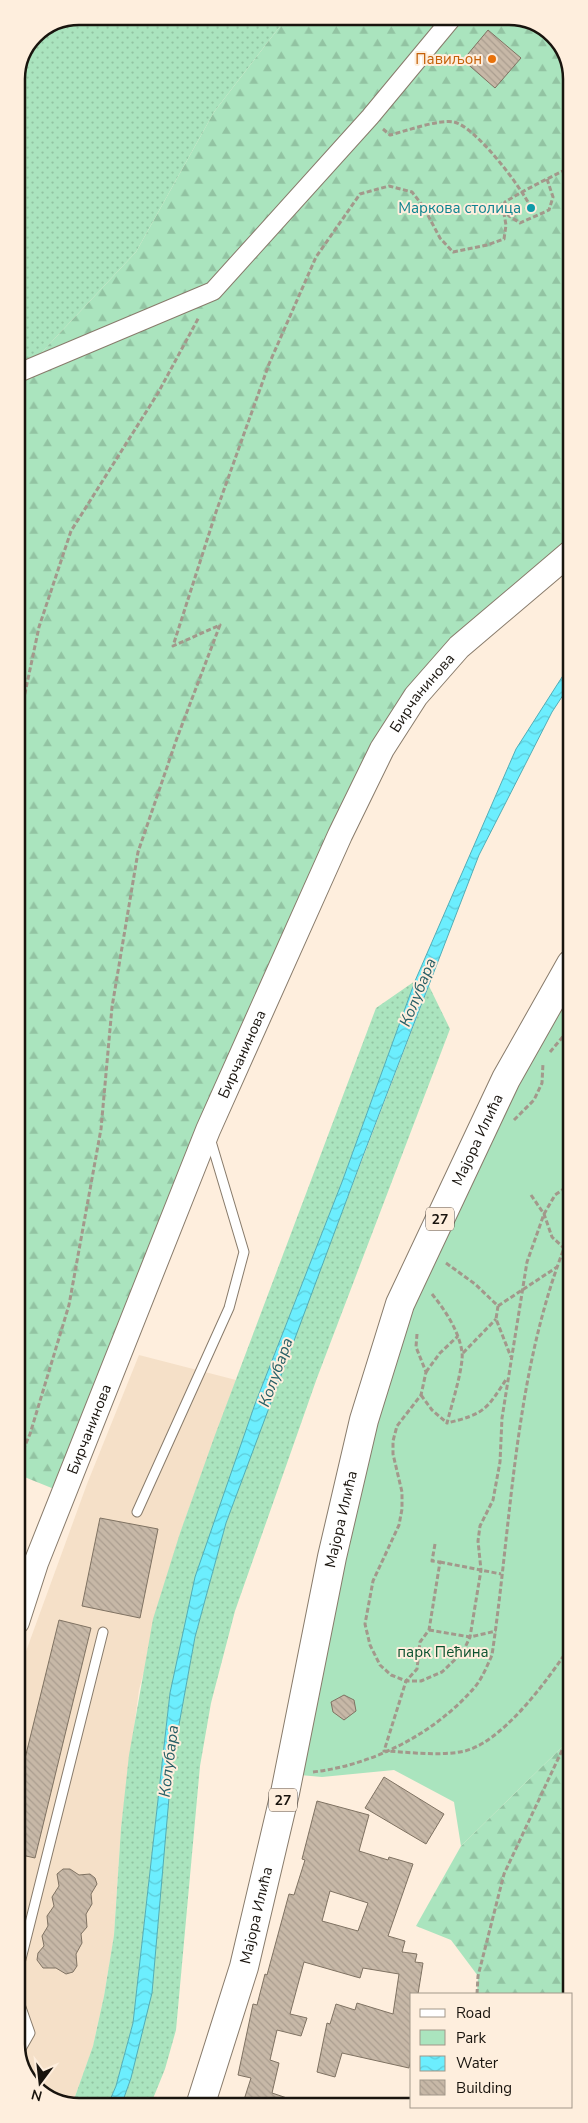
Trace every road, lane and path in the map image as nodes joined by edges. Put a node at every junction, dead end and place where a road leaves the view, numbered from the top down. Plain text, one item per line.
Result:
1 (446, 25) edge
2 (370, 117) junction
3 (563, 171) edge
4 (547, 179) junction
5 (523, 191) junction
6 (503, 208) junction
7 (531, 208) dead end
8 (213, 291) junction
9 (25, 370) edge
10 (563, 559) edge
11 (25, 693) edge
12 (563, 978) edge
13 (563, 1036) edge
14 (549, 1053) dead end
15 (543, 1060) dead end
16 (512, 1124) dead end
17 (208, 1130) junction
18 (563, 1190) edge
19 (531, 1195) dead end
20 (544, 1214) junction
21 (563, 1247) edge
22 (563, 1251) edge
23 (450, 1254) dead end
24 (446, 1263) junction
25 (558, 1267) junction
26 (442, 1271) dead end
27 (435, 1286) dead end
28 (523, 1290) junction
29 (432, 1294) junction
30 (428, 1302) dead end
31 (498, 1306) junction
32 (496, 1319) junction
33 (417, 1328) dead end
34 (458, 1336) junction
35 (463, 1354) junction
36 (512, 1358) junction
37 (426, 1372) junction
38 (509, 1375) junction
39 (421, 1395) junction
40 (447, 1423) junction
41 (25, 1446) edge
42 (137, 1512) dead end
43 (435, 1544) dead end
44 (440, 1562) junction
45 (481, 1570) junction
46 (501, 1574) junction
47 (25, 1598) edge
48 (429, 1630) junction
49 (496, 1631) junction
50 (104, 1632) dead end
51 (470, 1637) junction
52 (563, 1658) edge
53 (406, 1681) junction
54 (563, 1750) edge
55 (384, 1751) junction
56 (289, 1774) junction
57 (25, 1948) edge
58 (476, 1993) edge
59 (25, 2018) edge
60 (25, 2042) edge
61 (203, 2098) edge

1 - 2 street
2 - 5 path
2 - 8 street
3 - 4 path
4 - 5 path
4 - 6 path
5 - 6 path
5 - 7 path
6 - 41 path
8 - 9 street
8 - 11 path
10 - 17 main road, Бирчанинова
12 - 56 main road, Мајора Илића / 27
13 - 14 path
15 - 16 path
17 - 42 lane
17 - 47 main road, Бирчанинова
18 - 20 path
19 - 20 path
20 - 21 path
20 - 28 path
22 - 25 path
23 - 24 path
24 - 26 path
24 - 31 path
25 - 28 path
25 - 46 path
27 - 29 path
28 - 31 path
28 - 36 path
29 - 30 path
29 - 34 path
31 - 32 path
32 - 35 path
32 - 36 path
33 - 37 path
34 - 35 path
34 - 37 path
35 - 40 path
36 - 38 path
37 - 39 path
38 - 40 path
38 - 45 path
39 - 40 path
39 - 53 path
43 - 44 path
44 - 45 path
44 - 48 path
45 - 46 path
45 - 51 path
46 - 49 path
48 - 51 path
48 - 53 path
49 - 51 path
49 - 55 path
50 - 57 lane
51 - 53 path
52 - 55 path
53 - 55 path
54 - 58 path
55 - 56 path
56 - 61 main road, Мајора Илића / 27
59 - 60 lane

